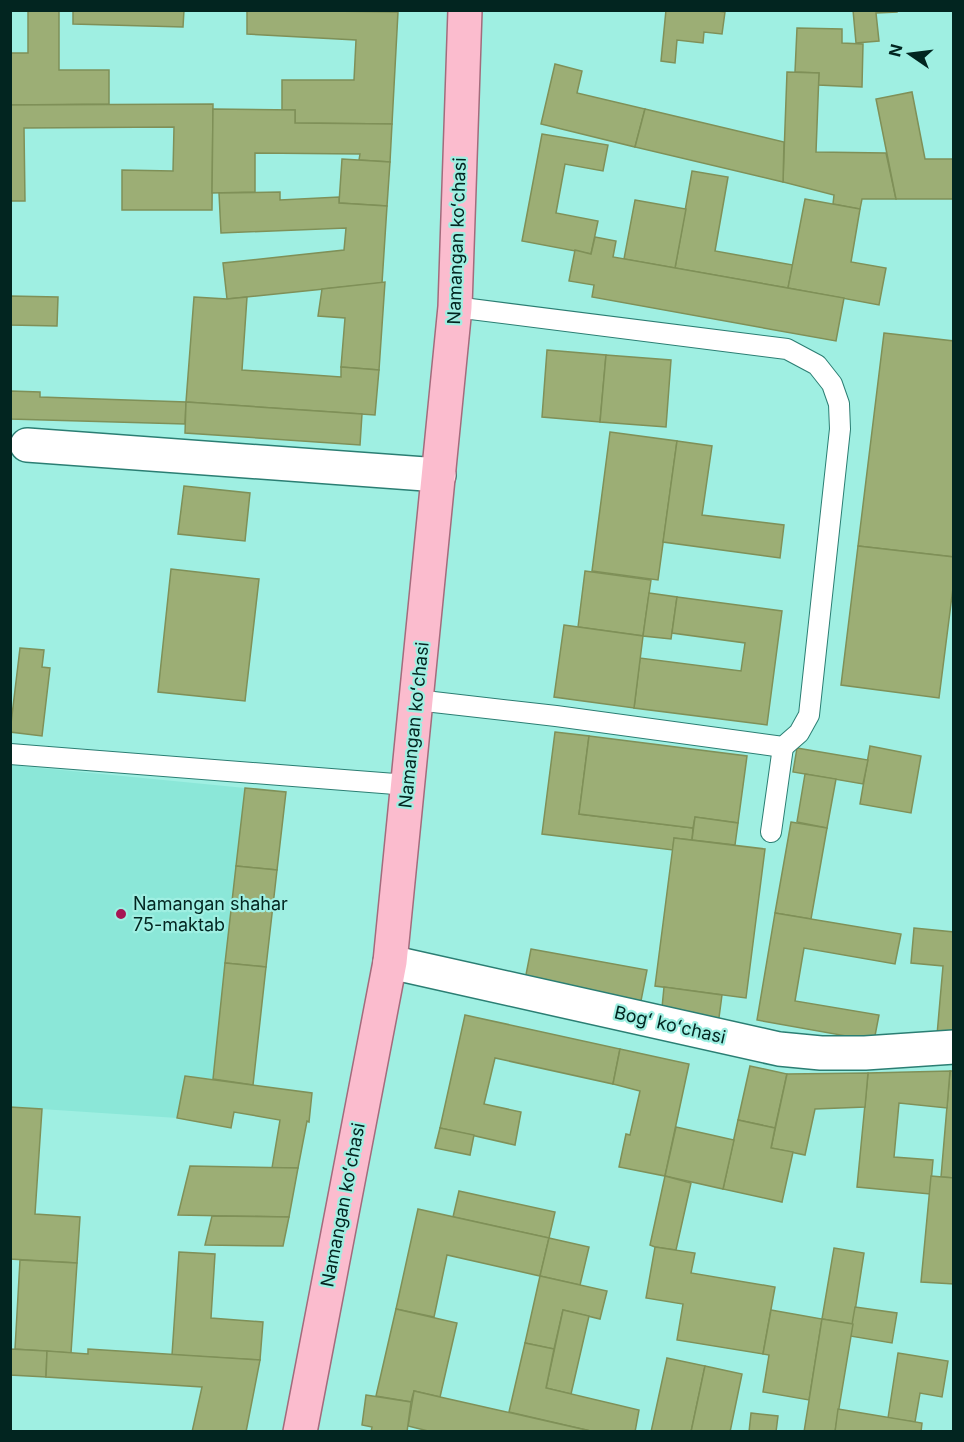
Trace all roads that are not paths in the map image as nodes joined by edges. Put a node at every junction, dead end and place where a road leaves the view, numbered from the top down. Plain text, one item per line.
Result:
1 (465, 10) edge
2 (455, 308) junction
3 (27, 445) dead end
4 (439, 475) junction
5 (416, 700) junction
6 (783, 747) junction
7 (10, 754) edge
8 (408, 785) junction
9 (771, 832) dead end
10 (390, 962) junction
11 (954, 1047) edge
12 (300, 1431) edge

1 - 2 main road, Namangan koʻchasi
2 - 4 main road, Namangan koʻchasi
2 - 6 lane
3 - 4 street
4 - 5 main road, Namangan koʻchasi
5 - 6 lane
5 - 8 main road, Namangan koʻchasi
6 - 9 lane
7 - 8 lane
8 - 10 main road, Namangan koʻchasi
10 - 11 street, Bogʻ koʻchasi
10 - 12 main road, Namangan koʻchasi

